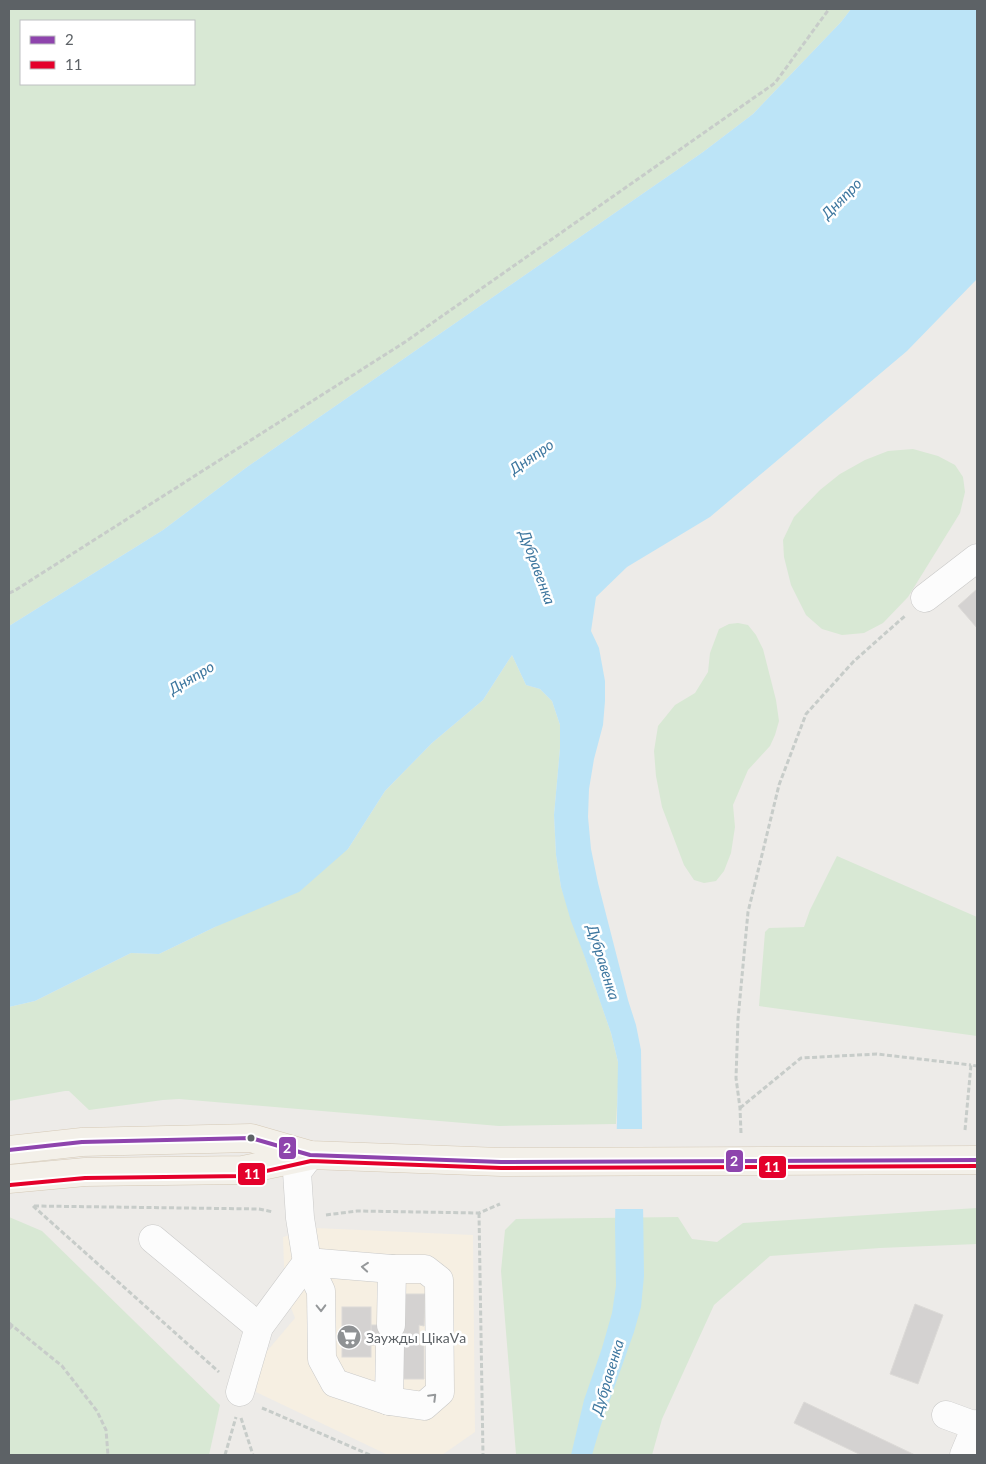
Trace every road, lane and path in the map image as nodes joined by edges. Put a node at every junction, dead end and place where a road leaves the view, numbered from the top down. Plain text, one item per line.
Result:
1 (829, 9) edge
2 (977, 558) edge
3 (9, 593) edge
4 (925, 598) joint
5 (971, 1065) junction
6 (977, 1066) edge
7 (740, 1108) junction
8 (965, 1130) dead end
9 (741, 1133) dead end
10 (9, 1150) edge
11 (310, 1155) junction
12 (977, 1160) edge
13 (9, 1179) edge
14 (500, 1204) dead end
15 (25, 1206) dead end
16 (33, 1206) junction
17 (479, 1213) junction
18 (300, 1218) junction
19 (153, 1239) dead end
20 (307, 1262) junction
21 (392, 1269) junction
22 (11, 1324) edge
23 (259, 1327) junction
24 (9, 1329) edge
25 (239, 1400) junction
26 (389, 1401) junction
27 (946, 1415) dead end
28 (977, 1425) edge
29 (108, 1455) edge
30 (225, 1455) edge
31 (253, 1455) edge
32 (370, 1455) edge
33 (483, 1455) edge
34 (964, 1455) edge

1 - 3 path
2 - 4 street
4 - 7 path
5 - 6 path
5 - 7 path
5 - 8 path
7 - 9 path
10 - 11 main road
11 - 12 main road
11 - 13 main road
11 - 18 street
14 - 17 path
15 - 16 path
16 - 18 path
16 - 25 path
17 - 18 path
17 - 33 path
18 - 20 street
19 - 23 street
21 -> 20 street
20 - 23 street
20 -> 26 street
21 - 26 street
26 -> 21 street
22 - 24 path
22 - 29 path
23 - 25 street
25 - 30 path
25 - 31 path
25 - 32 path
27 - 28 street
28 - 34 street

